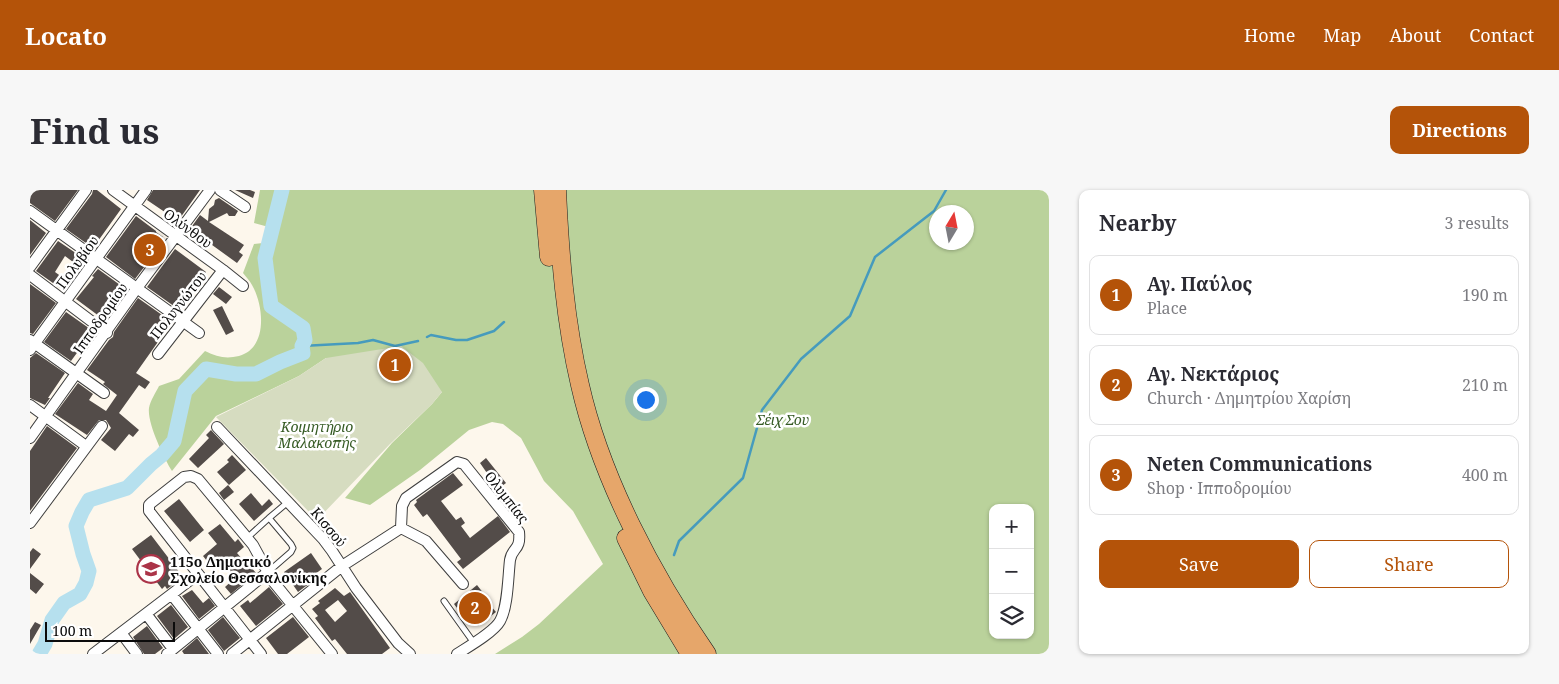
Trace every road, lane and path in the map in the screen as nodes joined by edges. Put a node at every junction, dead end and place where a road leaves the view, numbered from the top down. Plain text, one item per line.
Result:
1 (86, 190) edge
2 (113, 190) edge
3 (146, 190) edge
4 (210, 190) edge
5 (220, 190) edge
6 (543, 190) edge
7 (557, 190) edge
8 (134, 206) junction
9 (245, 207) dead end
10 (30, 211) edge
11 (57, 230) junction
12 (176, 236) junction
13 (96, 259) junction
14 (30, 267) edge
15 (223, 270) junction
16 (30, 276) edge
17 (244, 286) dead end
18 (137, 288) junction
19 (65, 302) junction
20 (183, 321) junction
21 (107, 333) junction
22 (199, 333) dead end
23 (32, 344) edge
24 (158, 354) dead end
25 (77, 374) junction
26 (104, 393) dead end
27 (30, 405) edge
28 (46, 416) junction
29 (102, 426) dead end
30 (217, 427) dead end
31 (30, 438) edge
32 (86, 446) junction
33 (288, 502) junction
34 (269, 518) junction
35 (30, 523) edge
36 (401, 528) junction
37 (247, 538) junction
38 (342, 566) junction
39 (268, 572) junction
40 (198, 574) junction
41 (464, 584) dead end
42 (172, 594) junction
43 (444, 601) dead end
44 (293, 606) junction
45 (224, 607) junction
46 (147, 615) junction
47 (198, 629) junction
48 (122, 634) junction
49 (250, 640) junction
50 (472, 648) edge
51 (170, 651) edge
52 (402, 652) edge
53 (93, 654) edge
54 (137, 654) edge
55 (218, 654) edge
56 (232, 654) edge
57 (261, 654) edge
58 (332, 654) edge
59 (457, 654) edge
60 (690, 654) edge
61 (707, 654) edge

1 - 11 street
2 - 8 street, Ολύνθου
3 - 8 street, Πολυβίου
4 - 12 street, Ιπποδρομίου
5 - 9 street
6 - 60 highway
7 - 61 highway
8 - 12 street, Ολύνθου
8 - 13 street, Πολυβίου
10 - 11 street
11 - 13 street
11 - 14 street
12 - 15 street, Ολύνθου
12 - 18 street, Ιπποδρομίου
13 - 18 street
13 - 19 street, Πολυβίου
15 - 17 street, Πολυγνώτου
15 - 20 street, Πολυγνώτου
16 - 19 street
18 - 20 street
18 - 21 street, Ιπποδρομίου
19 - 21 street
19 - 23 street, Πολυβίου
20 - 22 street
20 - 24 street, Πολυγνώτου
21 - 25 street, Ιπποδρομίου
23 - 25 street
25 - 26 street
25 - 28 street, Ιπποδρομίου
27 - 28 street
28 - 31 street, Ιπποδρομίου
28 - 32 street
29 - 32 street
30 - 33 street, Κισσού
32 - 35 street
33 - 34 lane
33 - 38 street, Κισσού
34 - 37 lane
34 - 39 lane
36 - 38 street
36 - 41 street
36 - 50 street, Ολυμπίας
37 - 39 street
37 - 40 street
38 - 44 street
38 - 52 street, Κισσού
39 - 44 street
39 - 45 street
40 - 42 street
40 - 45 street
42 - 46 street
42 - 47 street
43 - 50 lane
44 - 49 street
44 - 58 street
45 - 47 street
45 - 49 street
46 - 48 street
46 - 51 street
47 - 51 street
47 - 55 street
48 - 53 street
48 - 54 street
49 - 56 street
49 - 57 street
50 - 59 street, Ολυμπίας

